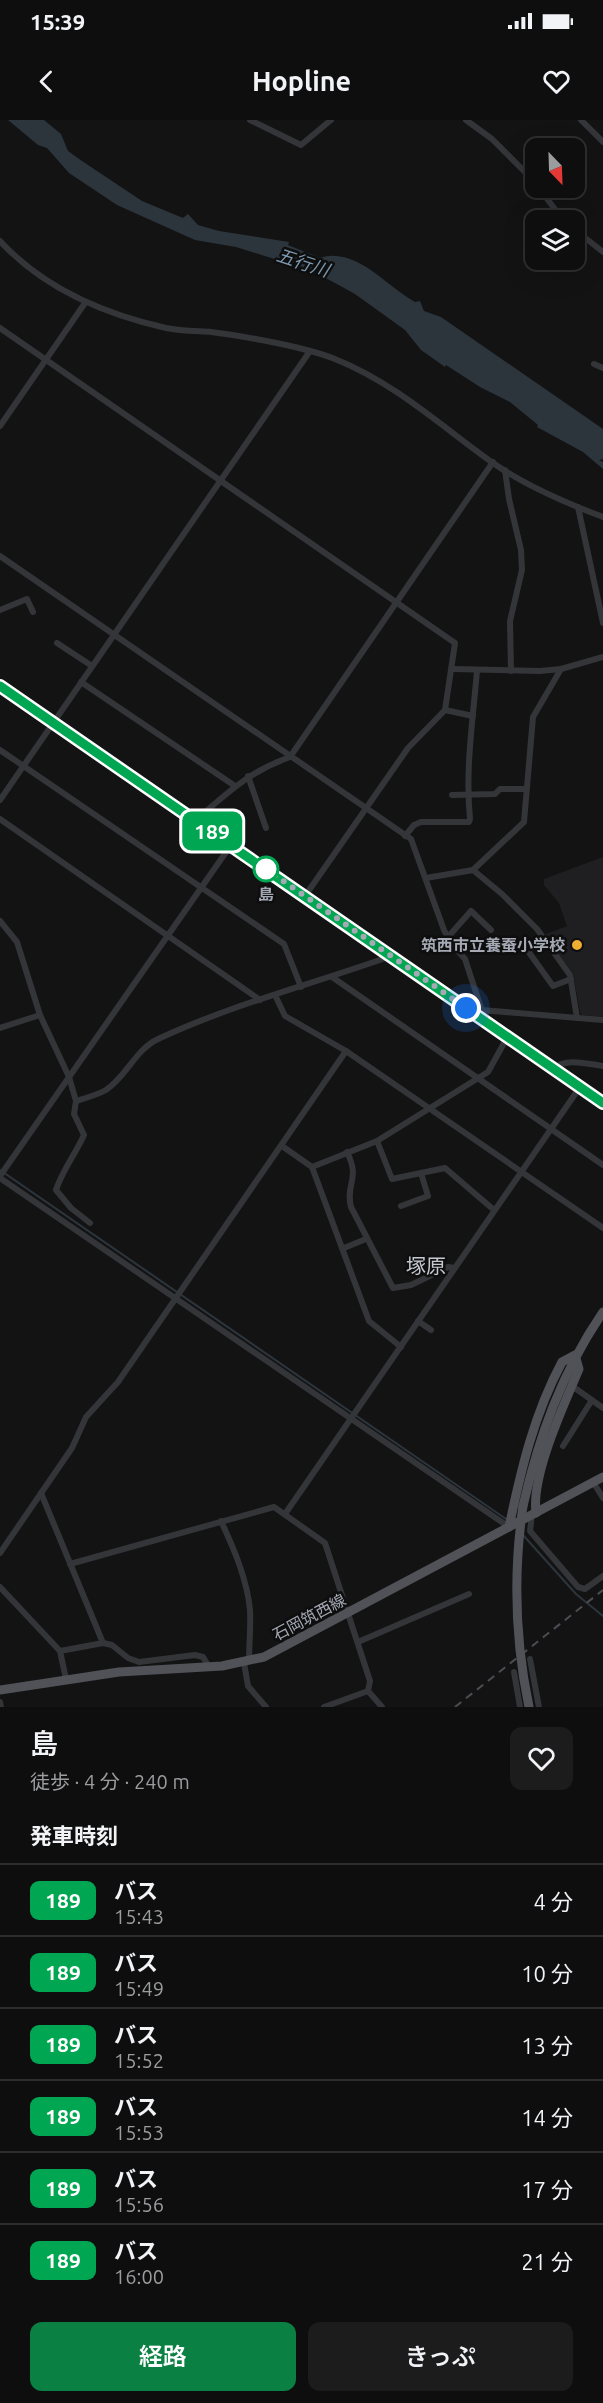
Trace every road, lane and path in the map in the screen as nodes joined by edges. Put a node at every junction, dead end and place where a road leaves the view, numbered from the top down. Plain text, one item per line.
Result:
1 (250, 120) edge
2 (331, 120) edge
3 (466, 120) edge
4 (581, 120) edge
5 (603, 142) edge
6 (525, 172) edge
7 (585, 238) edge
8 (0, 241) edge
9 (603, 252) edge
10 (85, 303) junction
11 (0, 328) edge
12 (310, 351) junction
13 (46, 360) junction
14 (594, 364) dead end
15 (603, 368) edge
16 (0, 426) edge
17 (493, 462) junction
18 (505, 470) junction
19 (221, 481) junction
20 (578, 507) junction
21 (603, 517) edge
22 (0, 556) edge
23 (397, 602) junction
24 (0, 610) edge
25 (33, 612) dead end
26 (603, 623) edge
27 (114, 635) junction
28 (57, 643) dead end
29 (603, 657) edge
30 (92, 666) junction
31 (453, 669) junction
32 (561, 669) junction
33 (477, 670) junction
34 (511, 671) junction
35 (81, 682) junction
36 (0, 686) edge
37 (445, 710) junction
38 (473, 716) junction
39 (54, 723) junction
40 (0, 750) edge
41 (290, 757) junction
42 (23, 767) junction
43 (248, 776) junction
44 (235, 786) junction
45 (526, 789) junction
46 (468, 794) junction
47 (452, 795) dead end
48 (0, 800) edge
49 (366, 809) junction
50 (0, 819) edge
51 (196, 820) junction
52 (266, 828) dead end
53 (405, 836) junction
54 (231, 845) junction
55 (472, 870) junction
56 (426, 878) junction
57 (200, 888) junction
58 (305, 896) junction
59 (0, 921) edge
60 (491, 930) dead end
61 (168, 934) junction
62 (448, 937) junction
63 (528, 951) dead end
64 (391, 956) junction
65 (332, 977) junction
66 (571, 979) junction
67 (301, 987) junction
68 (275, 995) junction
69 (260, 1000) junction
70 (482, 1010) junction
71 (40, 1015) junction
72 (577, 1018) junction
73 (603, 1020) edge
74 (485, 1021) junction
75 (0, 1028) edge
76 (508, 1036) junction
77 (346, 1051) junction
78 (603, 1066) edge
79 (554, 1069) junction
80 (69, 1077) junction
81 (477, 1078) junction
82 (580, 1087) junction
83 (76, 1101) junction
84 (603, 1103) edge
85 (431, 1108) junction
86 (550, 1128) junction
87 (377, 1141) junction
88 (282, 1146) junction
89 (347, 1152) junction
90 (603, 1165) edge
91 (312, 1167) junction
92 (520, 1172) junction
93 (421, 1173) junction
94 (1, 1174) edge
95 (401, 1206) dead end
96 (494, 1210) junction
97 (90, 1222) dead end
98 (603, 1228) edge
99 (366, 1239) junction
100 (344, 1248) junction
101 (455, 1268) junction
102 (178, 1295) junction
103 (603, 1312) edge
104 (418, 1321) junction
105 (431, 1330) dead end
106 (401, 1347) junction
107 (575, 1356) junction
108 (572, 1386) junction
109 (592, 1400) junction
110 (603, 1408) edge
111 (353, 1415) junction
112 (562, 1446) dead end
113 (603, 1477) edge
114 (594, 1482) junction
115 (41, 1493) junction
116 (603, 1498) edge
117 (285, 1514) junction
118 (534, 1514) junction
119 (221, 1521) junction
120 (509, 1527) junction
121 (0, 1553) edge
122 (70, 1564) junction
123 (603, 1576) edge
124 (0, 1587) edge
125 (469, 1594) dead end
126 (347, 1613) junction
127 (357, 1642) junction
128 (103, 1643) junction
129 (60, 1651) junction
130 (530, 1659) dead end
131 (246, 1662) junction
132 (209, 1667) junction
133 (514, 1672) dead end
134 (66, 1679) junction
135 (0, 1690) edge
136 (368, 1691) junction
137 (0, 1702) edge
138 (1, 1707) edge
139 (266, 1707) edge
140 (324, 1707) edge
141 (382, 1707) edge
142 (520, 1707) edge
143 (530, 1707) edge
144 (539, 1707) edge

1 - 2 street
3 - 6 street
4 - 5 street
7 - 9 street
8 - 10 street
10 - 12 street
10 - 13 street
11 - 13 street
12 - 17 street
12 - 19 street
13 - 16 street
13 - 19 street
14 - 15 street
17 - 18 street
17 - 23 street
18 - 20 street
18 - 34 street
19 - 23 street
19 - 27 street
20 - 21 street
20 - 26 street
22 - 27 street
23 - 31 street
23 - 41 street
24 - 25 street
27 - 30 street
27 - 41 street
28 - 30 street
29 - 32 street
30 - 35 street
31 - 33 street
31 - 37 street
32 - 34 street
32 - 45 street
33 - 34 street
33 - 38 street
35 - 39 street
35 - 44 street
36 - 39 main road
37 - 38 street
37 - 49 street
38 - 46 street
39 - 42 street
39 - 51 main road
40 - 42 street
41 - 43 street
41 - 49 street
42 - 48 street
42 - 57 street
43 - 44 street
43 - 52 street
44 - 51 street
45 - 46 street
45 - 55 street
46 - 47 street
46 - 53 street
49 - 53 street
49 - 58 street
50 - 61 street
51 - 54 main road
53 - 56 street
54 - 57 street
54 - 58 main road
55 - 56 street
55 - 66 street
56 - 62 street
57 - 61 street
57 - 67 street
58 - 64 main road
59 - 71 street
60 - 62 street
61 - 69 street
61 - 80 street
62 - 70 street
63 - 66 street
64 - 65 street
64 - 74 main road
65 - 67 street
65 - 81 street
66 - 72 street
67 - 68 street
68 - 69 street
68 - 77 street
69 - 83 street
70 - 72 street
70 - 74 street
71 - 75 street
71 - 80 street
72 - 73 street
74 - 76 main road
76 - 79 main road
76 - 81 street
77 - 85 street
77 - 88 street
78 - 79 street
79 - 82 main road
80 - 83 street
80 - 94 street
81 - 85 street
81 - 86 street
82 - 84 main road
82 - 86 street
83 - 97 street
85 - 87 street
85 - 92 street
86 - 90 street
86 - 92 street
87 - 89 street
87 - 93 street
88 - 91 street
88 - 102 street
89 - 91 street
89 - 99 street
91 - 100 street
92 - 96 street
92 - 98 street
93 - 95 street
93 - 96 street
94 - 102 street
96 - 101 street
99 - 100 street
99 - 101 street
100 - 106 street
101 - 104 street
102 - 111 street
102 - 115 street
103 - 107 main road
104 - 105 street
104 - 106 street
106 - 111 street
107 - 108 main road
107 - 120 main road
107 - 143 main road, bridge
108 - 109 street
108 - 118 main road
109 - 110 street
109 - 112 street
111 - 117 street
111 - 120 street
113 - 114 main road, 石岡筑西線
114 - 116 street
114 - 118 main road, 石岡筑西線
115 - 121 street
115 - 122 street
117 - 119 street
117 - 126 street
118 - 120 main road, 石岡筑西線
118 - 123 street
119 - 122 street
119 - 131 street
120 - 126 main road, 石岡筑西線
122 - 128 street
124 - 129 street
125 - 127 street
126 - 127 street
126 - 131 main road, 石岡筑西線
127 - 136 street
128 - 129 street
128 - 132 street
129 - 134 street
130 - 144 street
131 - 132 main road, 石岡筑西線
131 - 139 street
132 - 134 main road, 石岡筑西線
133 - 142 street
134 - 135 main road, 石岡筑西線
136 - 140 street
136 - 141 street
137 - 138 street

